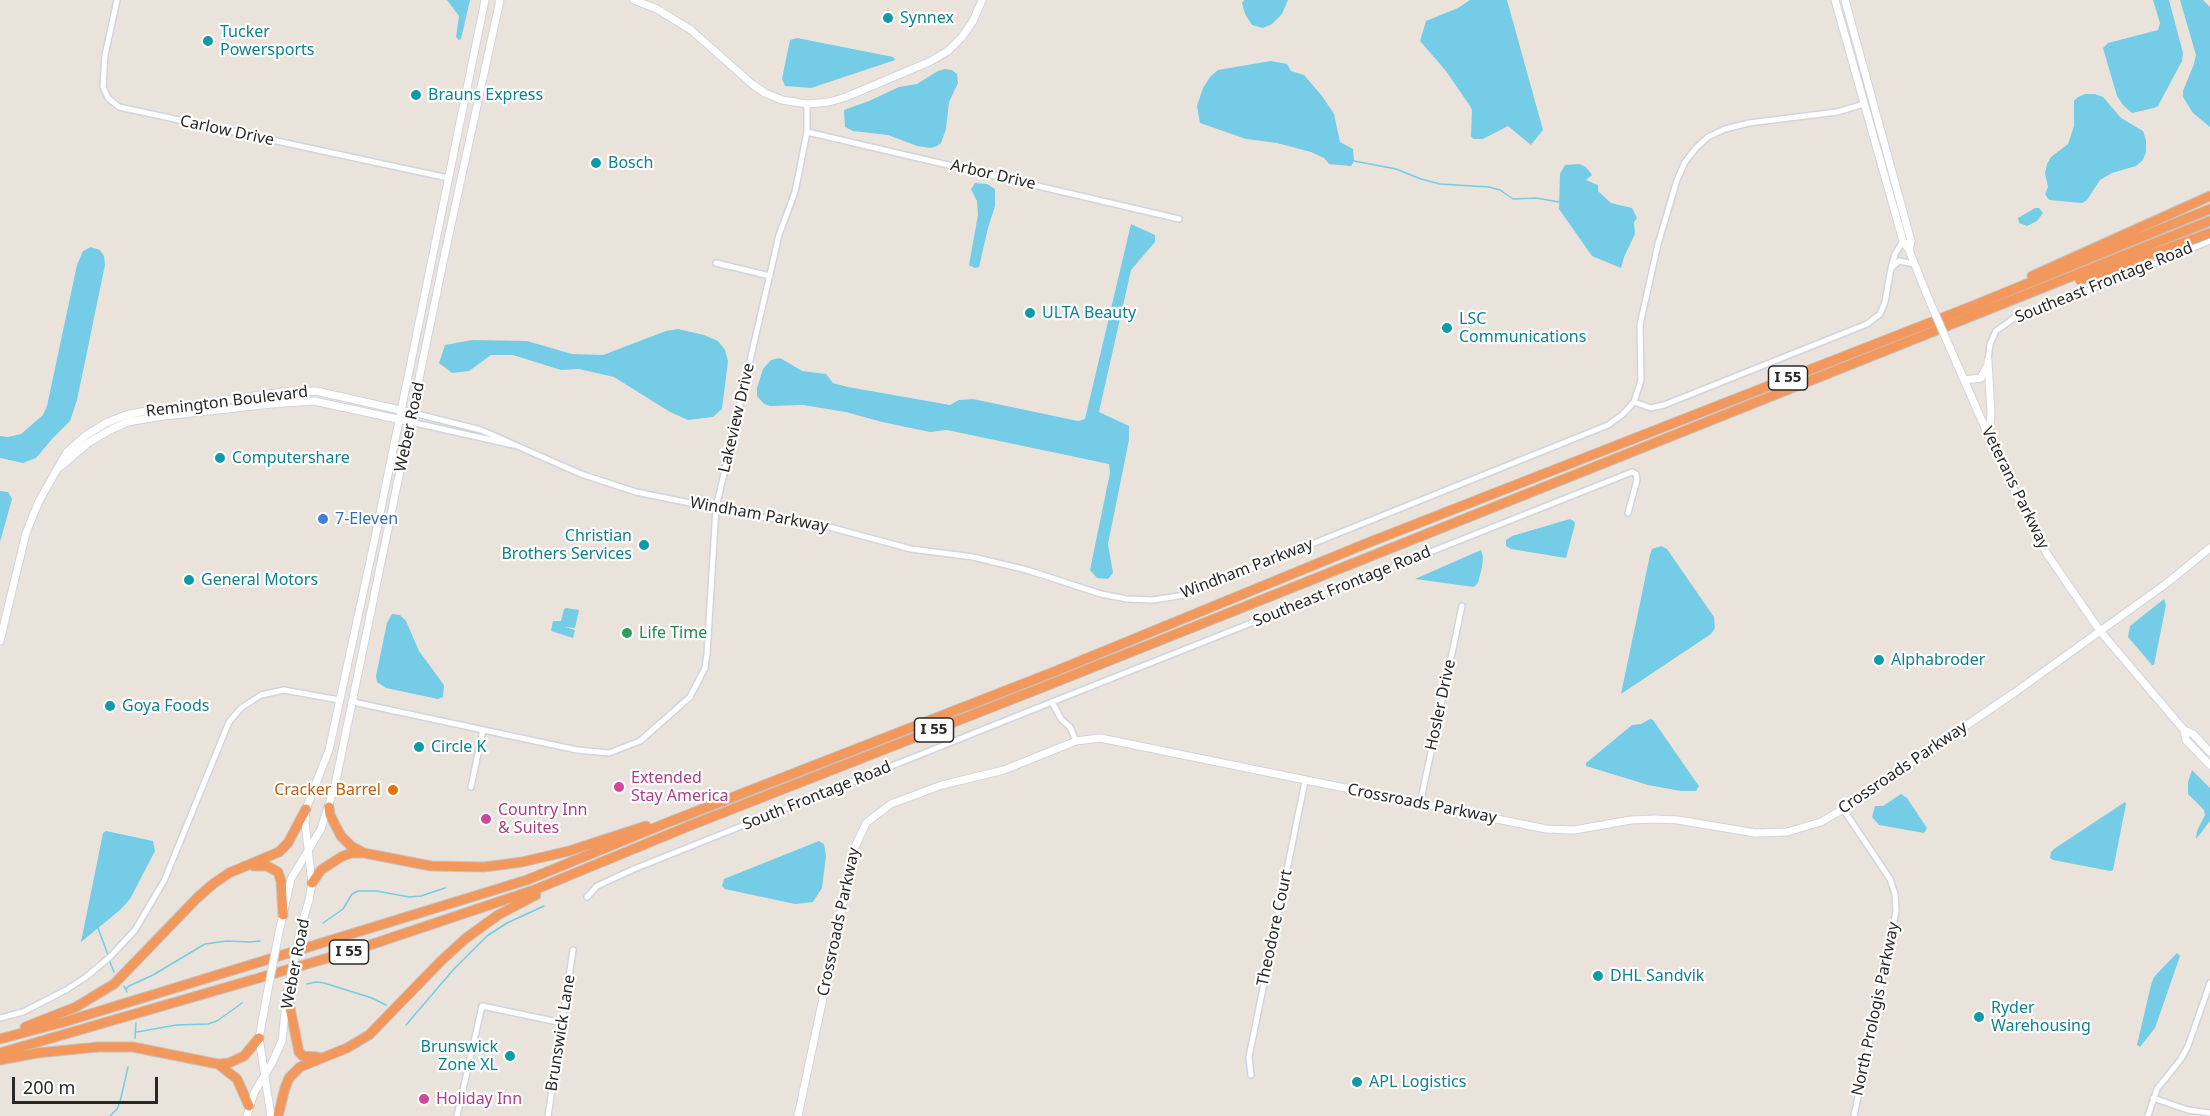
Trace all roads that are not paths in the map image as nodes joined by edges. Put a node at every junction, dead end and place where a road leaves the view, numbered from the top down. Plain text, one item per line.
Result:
1 (117, 0) edge
2 (485, 0) edge
3 (500, 0) edge
4 (634, 0) edge
5 (982, 0) edge
6 (1835, 0) edge
7 (1845, 0) edge
8 (807, 104) junction
9 (1864, 104) junction
10 (807, 132) junction
11 (448, 178) junction
12 (2210, 196) edge
13 (2210, 209) edge
14 (1179, 219) dead end
15 (2210, 221) edge
16 (2210, 233) edge
17 (1903, 241) junction
18 (2210, 241) edge
19 (1909, 250) junction
20 (716, 263) dead end
21 (1915, 264) junction
22 (1891, 268) junction
23 (770, 276) junction
24 (2001, 294) junction
25 (2006, 304) junction
26 (1988, 361) junction
27 (1964, 380) junction
28 (1634, 402) junction
29 (402, 410) junction
30 (413, 413) junction
31 (400, 419) junction
32 (411, 422) junction
33 (1989, 433) junction
34 (517, 446) junction
35 (60, 467) junction
36 (716, 508) junction
37 (1628, 513) dead end
38 (2210, 548) edge
39 (1462, 606) dead end
40 (2100, 631) junction
41 (0, 641) edge
42 (339, 700) junction
43 (353, 702) junction
44 (1052, 702) junction
45 (483, 730) junction
46 (2184, 730) junction
47 (1076, 741) junction
48 (2210, 752) edge
49 (2210, 765) edge
50 (1305, 781) junction
51 (471, 787) dead end
52 (1420, 804) junction
53 (329, 807) junction
54 (1843, 808) junction
55 (306, 809) junction
56 (664, 824) junction
57 (689, 826) junction
58 (308, 849) junction
59 (364, 853) junction
60 (243, 868) junction
61 (312, 883) junction
62 (587, 897) dead end
63 (283, 915) junction
64 (573, 950) dead end
65 (2210, 983) edge
66 (287, 993) junction
67 (0, 1018) edge
68 (563, 1023) junction
69 (0, 1038) edge
70 (259, 1038) junction
71 (0, 1053) edge
72 (323, 1057) junction
73 (0, 1060) edge
74 (218, 1064) junction
75 (1251, 1075) dead end
76 (264, 1076) junction
77 (2153, 1098) junction
78 (249, 1106) junction
79 (2210, 1113) edge
80 (247, 1116) edge
81 (271, 1116) edge
82 (278, 1116) edge
83 (457, 1116) edge
84 (548, 1116) edge
85 (798, 1116) edge
86 (1854, 1116) edge
87 (2148, 1116) edge

1 - 11 street, Carlow Drive
2 - 11 main road, Weber Road
3 - 30 main road, Weber Road
4 - 8 main road
5 - 8 main road
6 - 9 main road, Veterans Parkway
7 - 19 main road, Veterans Parkway
8 - 10 street, Lakeview Drive
9 - 17 main road, Veterans Parkway
9 - 28 street
10 - 14 street, Arbor Drive
10 - 23 street, Lakeview Drive
11 - 29 main road, Weber Road
12 - 24 highway
13 - 24 highway, I 55
15 - 25 highway, I 55
16 - 25 highway
17 - 19 main road, Veterans Parkway
17 - 22 street
18 - 26 street, Southeast Frontage Road
19 - 21 main road, Veterans Parkway
20 - 23 street
21 - 22 street
21 - 27 main road, Veterans Parkway, bridge
22 - 28 street
23 - 36 street, Lakeview Drive
24 - 56 highway, I 55
25 - 57 highway, I 55
26 - 27 main road
26 - 33 main road
27 - 33 main road, Veterans Parkway
28 - 36 street, Windham Parkway
29 - 30 main road, Remington Boulevard
29 - 31 main road, Weber Road
29 - 35 main road, Remington Boulevard
30 - 32 main road, Weber Road
30 - 34 street, Windham Parkway
31 - 32 main road, Remington Boulevard
31 - 35 main road, Remington Boulevard
31 - 42 main road, Weber Road
32 - 34 street
32 - 43 main road, Weber Road
33 - 40 main road, Veterans Parkway
34 - 36 street, Windham Parkway
35 - 41 main road, Remington Boulevard
36 - 45 street, Lakeview Drive
37 - 44 street, Southeast Frontage Road
38 - 40 main road, Crossroads Parkway
39 - 52 street, Hosler Drive
40 - 46 main road, Veterans Parkway
40 - 54 main road, Crossroads Parkway
42 - 55 main road, Weber Road
42 - 67 street
43 - 45 street, Lakeview Drive
43 - 53 main road, Weber Road
44 - 47 street
44 - 62 street, South Frontage Road
45 - 51 street
46 - 48 main road, Veterans Parkway
46 - 49 main road, Veterans Parkway
47 - 50 main road, Crossroads Parkway
47 - 85 main road, Crossroads Parkway
50 - 52 main road, Crossroads Parkway
50 - 75 street, Theodore Court
52 - 54 main road, Crossroads Parkway
53 - 58 main road, Weber Road
53 - 59 highway
54 - 86 street, North Prologis Parkway
55 - 58 main road, Weber Road
55 - 60 highway
56 - 59 highway
56 - 69 highway, I 55
57 - 71 highway, I 55
57 - 72 highway
58 - 61 main road, Weber Road
58 - 63 main road, Weber Road
59 - 61 highway
60 - 63 highway
60 - 69 highway
61 - 66 main road, Weber Road, bridge
63 - 70 main road, Weber Road, bridge
64 - 68 street, Brunswick Lane
65 - 77 street
66 - 72 highway
66 - 76 main road, Weber Road
68 - 83 street
68 - 84 street, Brunswick Lane
70 - 74 highway
70 - 76 main road, Weber Road
72 - 82 highway
73 - 74 highway
74 - 78 highway
76 - 78 main road, Weber Road
76 - 81 main road, Weber Road
77 - 79 street
77 - 87 street
78 - 80 main road, Weber Road

